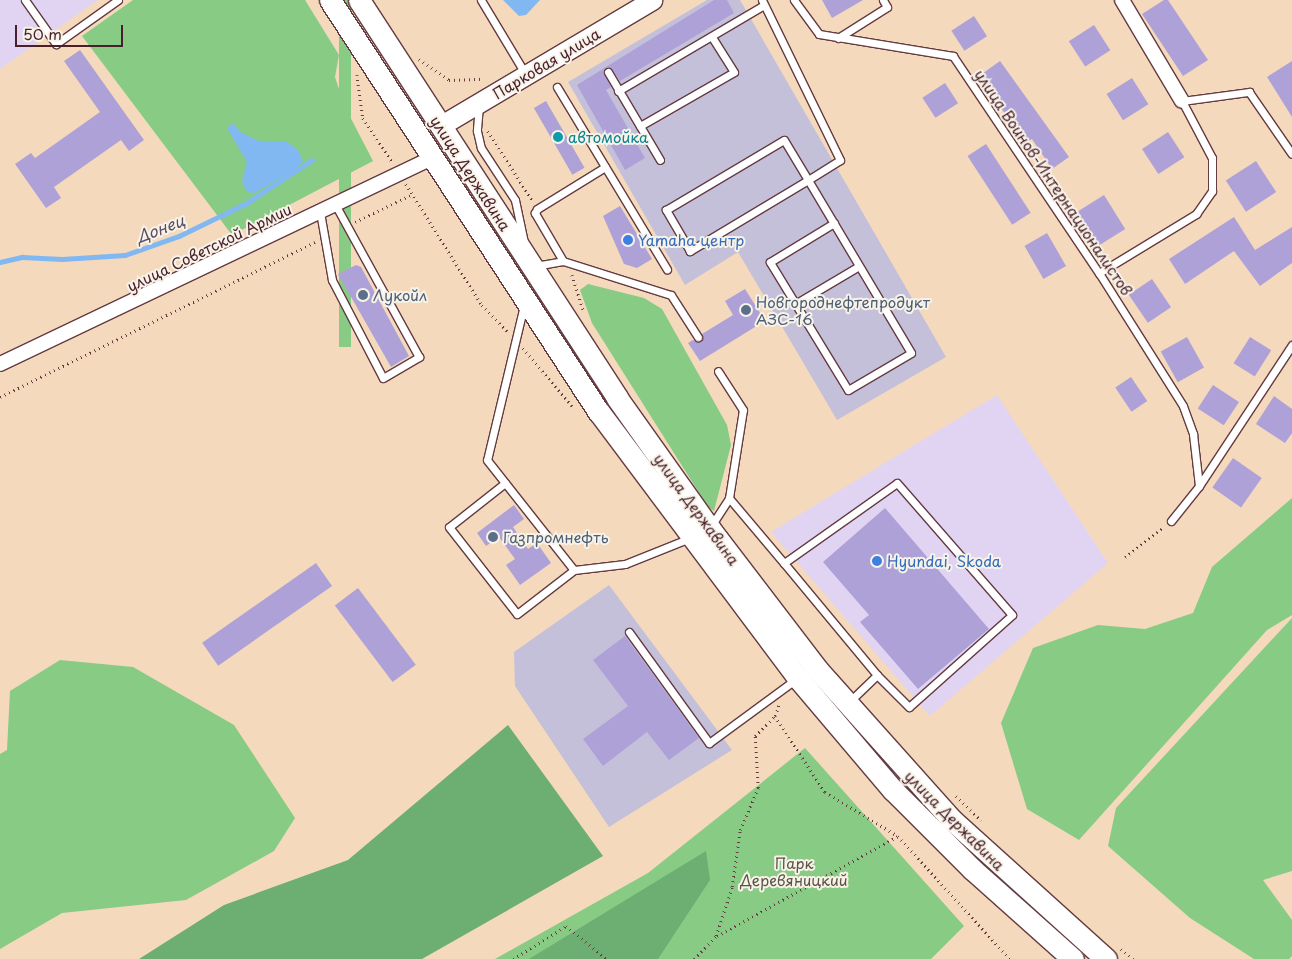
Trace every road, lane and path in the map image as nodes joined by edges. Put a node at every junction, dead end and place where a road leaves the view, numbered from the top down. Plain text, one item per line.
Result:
1 (26, 0) edge
2 (118, 0) edge
3 (330, 0) edge
4 (359, 0) edge
5 (481, 0) edge
6 (652, 0) edge
7 (794, 0) edge
8 (883, 0) edge
9 (1122, 0) edge
10 (763, 3) edge
11 (712, 37) junction
12 (838, 38) junction
13 (417, 58) dead end
14 (608, 72) dead end
15 (526, 75) junction
16 (484, 79) dead end
17 (557, 87) dead end
18 (618, 91) junction
19 (1182, 101) junction
20 (479, 103) junction
21 (440, 126) junction
22 (640, 126) junction
23 (1292, 154) edge
24 (431, 158) junction
25 (660, 160) dead end
26 (605, 167) junction
27 (808, 180) junction
28 (413, 194) dead end
29 (335, 204) junction
30 (320, 212) junction
31 (834, 223) junction
32 (347, 226) junction
33 (324, 238) junction
34 (564, 261) junction
35 (529, 263) junction
36 (859, 266) junction
37 (667, 268) dead end
38 (1099, 274) junction
39 (546, 288) junction
40 (525, 302) junction
41 (795, 304) junction
42 (698, 337) dead end
43 (1292, 345) edge
44 (0, 364) edge
45 (718, 372) dead end
46 (0, 397) edge
47 (505, 483) junction
48 (1199, 486) junction
49 (729, 498) junction
50 (1171, 521) joint
51 (710, 529) junction
52 (690, 538) junction
53 (1125, 557) dead end
54 (784, 563) junction
55 (574, 570) junction
56 (629, 632) dead end
57 (877, 675) junction
58 (791, 682) junction
59 (846, 704) junction
60 (775, 716) junction
61 (898, 836) junction
62 (716, 936) junction
63 (513, 959) edge
64 (607, 959) edge
65 (694, 959) edge
66 (1010, 959) edge
67 (1073, 959) edge
68 (1106, 959) edge

1 - 2 lane
3 - 24 main road, улица Державина
4 - 21 main road, улица Державина
5 - 15 lane
6 - 15 street, Парковая улица
7 - 12 lane, улица Воинов-Интернационалистов
8 - 12 lane
9 - 19 street
10 - 11 lane
10 - 27 lane
11 - 18 lane
11 - 22 lane
12 - 38 lane, улица Воинов-Интернационалистов
13 - 16 path
14 - 18 lane
15 - 20 street, Парковая улица
17 - 26 lane
18 - 22 lane
19 - 23 lane
19 - 38 lane
20 - 21 street, Парковая улица
20 - 35 lane
21 - 35 main road, улица Державина
22 - 25 lane
24 - 29 street, улица Советской Армии
24 - 40 main road, улица Державина
26 - 34 lane
26 - 37 lane
27 - 27 lane
27 - 31 lane
28 - 32 path
29 - 30 street, улица Советской Армии
29 - 32 lane
30 - 33 lane
30 - 44 street, улица Советской Армии
31 - 36 lane
31 - 41 lane
32 - 33 lane
33 - 46 path
34 - 35 lane
34 - 42 lane
35 - 39 main road, улица Державина
36 - 41 lane
36 - 41 lane
38 - 48 lane, улица Воинов-Интернационалистов
39 - 40 street
39 - 51 main road, улица Державина
40 - 47 lane
40 - 52 main road, улица Державина
43 - 48 lane
45 - 49 lane
47 - 55 lane
47 - 55 lane
48 - 50 lane
49 - 51 lane
49 - 54 lane
50 - 53 path
51 - 59 main road, улица Державина
52 - 55 lane
52 - 58 main road, улица Державина
54 - 57 lane
54 - 57 lane
56 - 58 lane
57 - 59 lane
58 - 60 path
58 - 67 main road, улица Державина
59 - 68 main road, улица Державина
60 - 61 path
60 - 62 path
61 - 62 path
61 - 66 path
62 - 65 path
63 - 64 path

